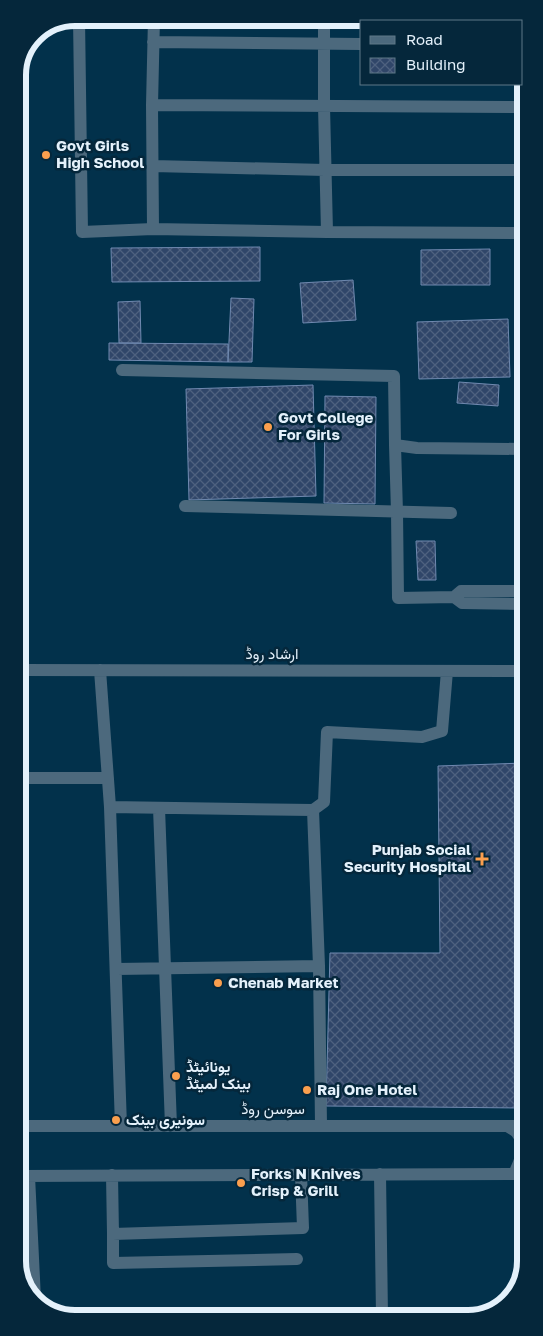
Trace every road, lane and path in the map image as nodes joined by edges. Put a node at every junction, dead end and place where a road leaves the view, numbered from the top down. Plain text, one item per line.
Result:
1 (79, 26) edge
2 (154, 26) edge
3 (324, 26) edge
4 (154, 42) junction
5 (324, 44) junction
6 (360, 44) edge
7 (152, 105) junction
8 (324, 106) junction
9 (517, 107) edge
10 (153, 166) junction
11 (326, 170) junction
12 (517, 170) edge
13 (153, 228) junction
14 (327, 232) junction
15 (517, 233) edge
16 (122, 370) dead end
17 (395, 445) junction
18 (517, 448) edge
19 (185, 506) dead end
20 (397, 512) junction
21 (451, 513) dead end
22 (517, 591) edge
23 (454, 597) junction
24 (517, 604) edge
25 (26, 670) edge
26 (100, 670) junction
27 (447, 671) junction
28 (517, 671) edge
29 (26, 778) edge
30 (108, 778) junction
31 (110, 807) junction
32 (159, 808) junction
33 (313, 810) junction
34 (320, 966) junction
35 (165, 968) junction
36 (116, 969) junction
37 (321, 1125) junction
38 (26, 1126) edge
39 (121, 1126) junction
40 (170, 1126) junction
41 (507, 1126) junction
42 (517, 1126) edge
43 (517, 1133) edge
44 (301, 1174) junction
45 (380, 1174) junction
46 (517, 1174) edge
47 (112, 1175) junction
48 (26, 1176) edge
49 (26, 1188) edge
50 (113, 1234) junction
51 (297, 1259) dead end
52 (34, 1286) edge
53 (382, 1310) edge

1 - 13 street
2 - 4 street
3 - 5 street
4 - 5 street
4 - 7 street
5 - 6 street
5 - 8 street
7 - 8 street
7 - 10 street
8 - 9 street
8 - 11 street
10 - 11 street
10 - 13 street
11 - 12 street
11 - 14 street
13 - 14 street
14 - 15 street
16 - 17 street
17 - 18 street
17 - 20 street
19 - 20 street
20 - 21 street
20 - 23 street
22 - 23 street
23 - 24 street
25 - 26 street, ارشاد روڈ
26 - 27 street, ارشاد روڈ
26 - 30 street
27 - 28 street, ارشاد روڈ
27 - 33 street
29 - 30 street
30 - 31 street
31 - 32 street
31 - 36 street
32 - 33 street
32 - 35 street
33 - 34 street
34 - 35 street
34 - 37 street
35 - 36 street
35 - 40 street
36 - 39 street
37 - 40 street, سوسن روڈ
37 - 41 street, سوسن روڈ
38 - 39 street, سوسن روڈ
39 - 40 street, سوسن روڈ
41 - 42 street, سوسن روڈ
41 - 43 street
44 - 45 street
44 - 47 street
44 - 50 street
45 - 46 street
45 - 53 street
47 - 48 street
47 - 50 street
49 - 52 street
50 - 51 street

